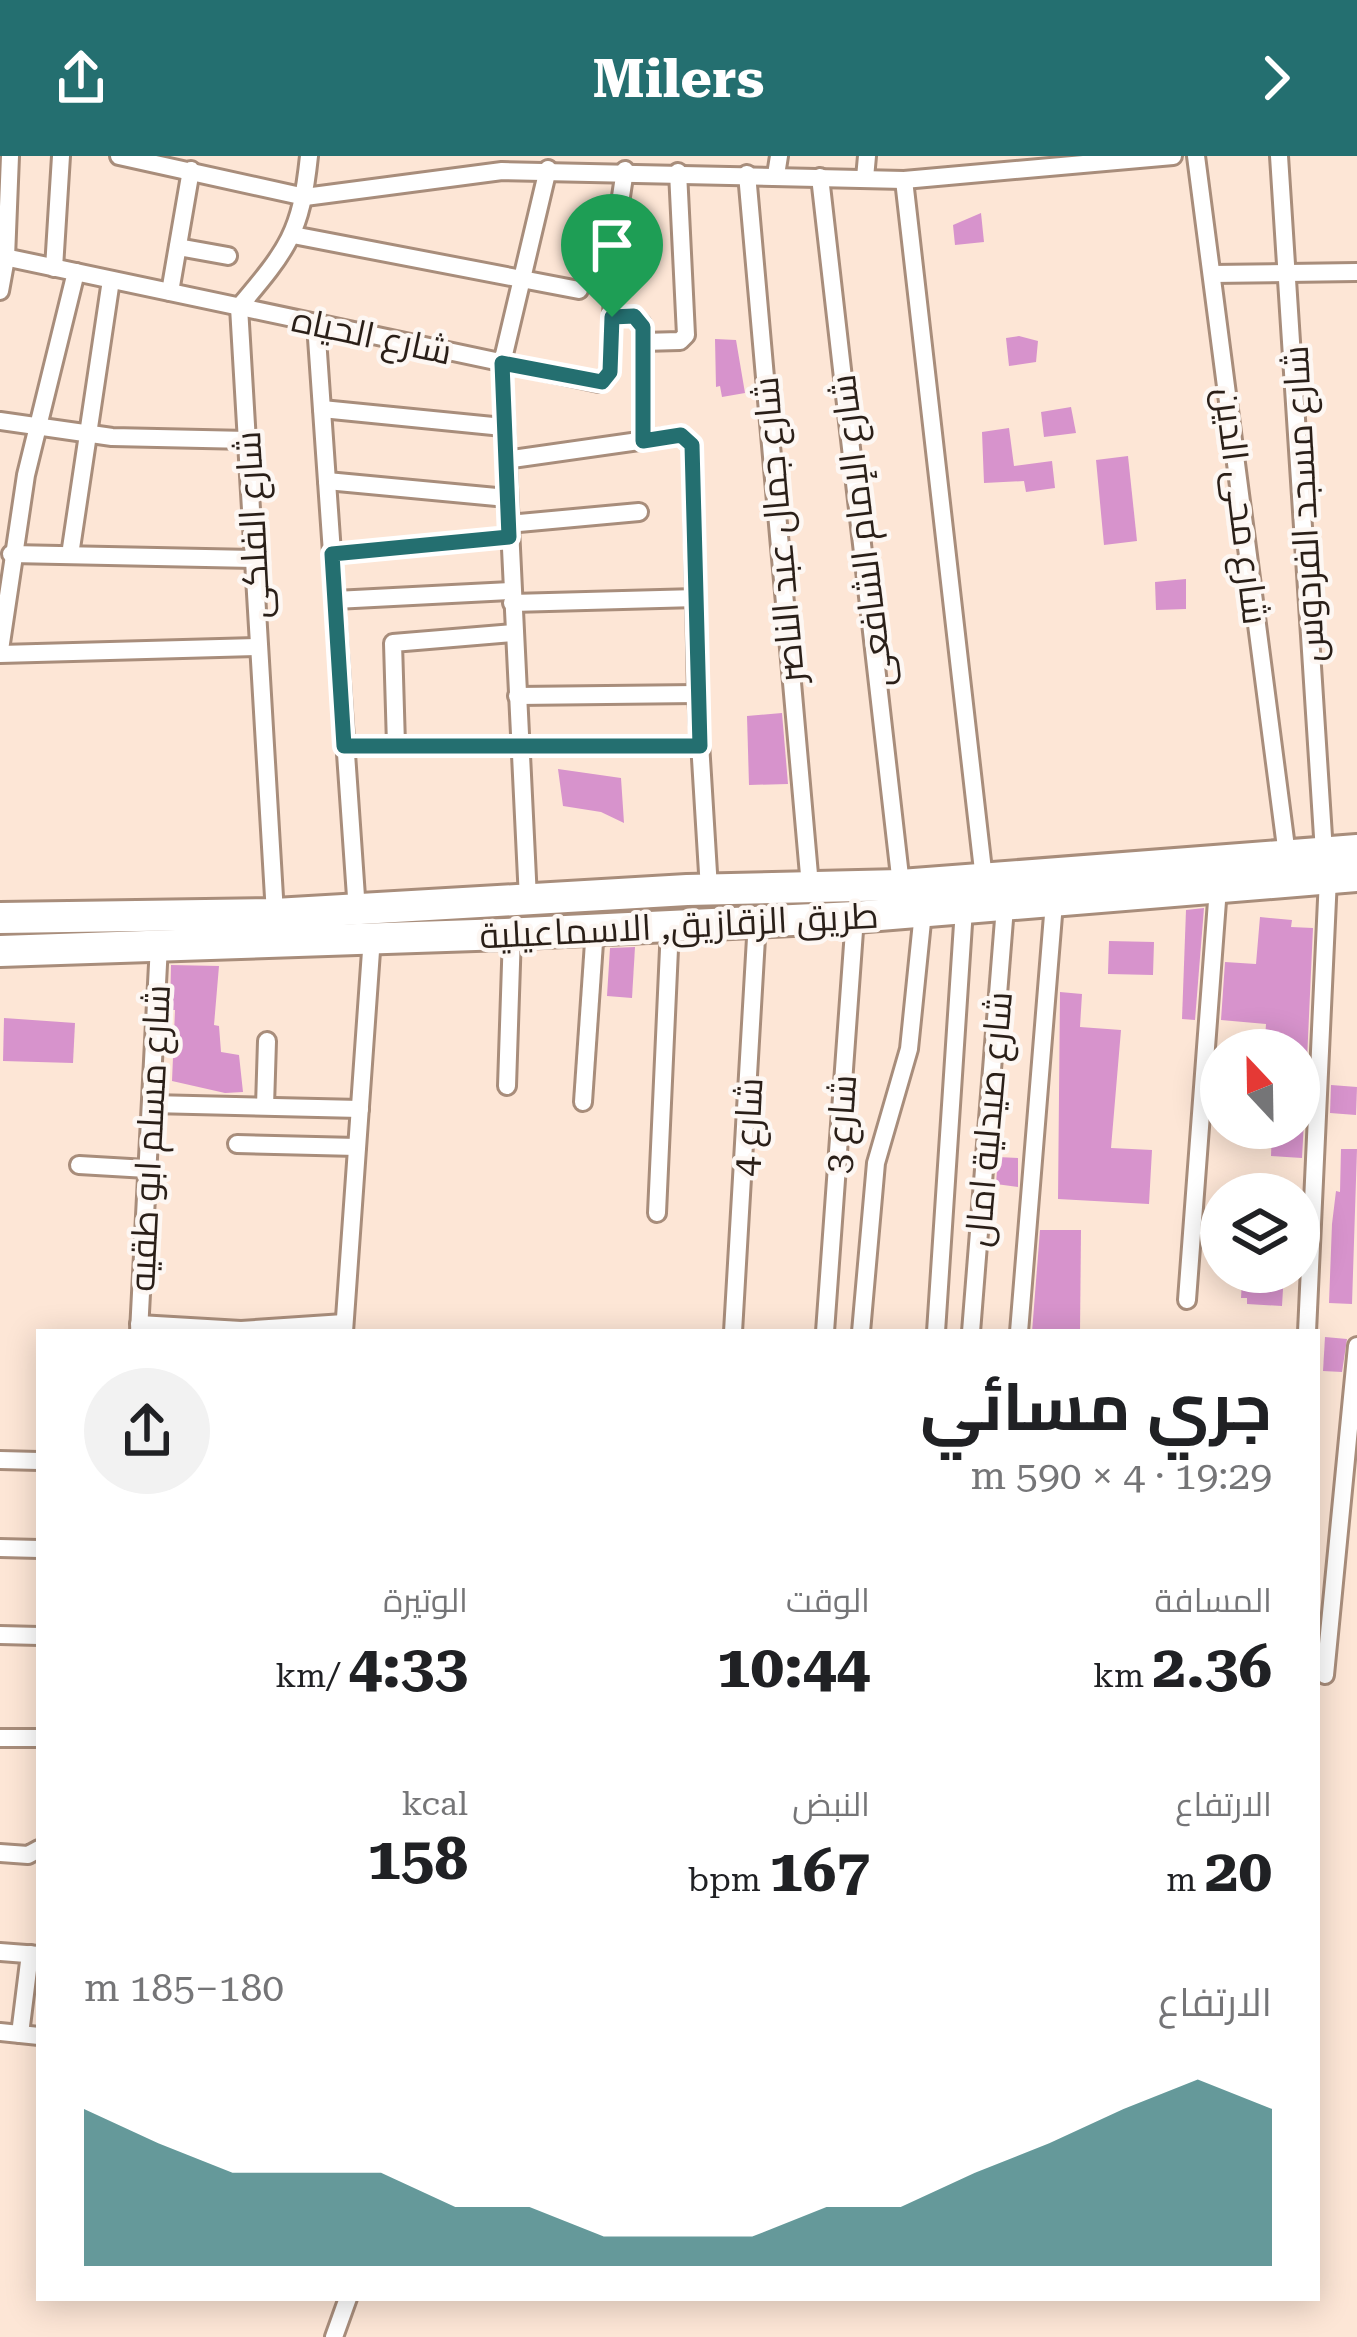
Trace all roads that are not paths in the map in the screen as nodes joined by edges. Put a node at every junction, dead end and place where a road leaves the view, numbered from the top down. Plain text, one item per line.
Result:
1 (10, 156) edge
2 (61, 156) edge
3 (119, 156) edge
4 (867, 156) edge
5 (1173, 156) edge
6 (1196, 156) edge
7 (1279, 156) edge
8 (303, 157) edge
9 (491, 164) edge
10 (778, 165) edge
11 (734, 168) edge
12 (548, 169) junction
13 (191, 170) junction
14 (625, 170) junction
15 (678, 172) junction
16 (820, 177) junction
17 (865, 178) junction
18 (904, 180) junction
19 (304, 197) junction
20 (292, 236) junction
21 (178, 247) junction
22 (228, 256) dead end
23 (3, 257) edge
24 (54, 268) junction
25 (76, 272) junction
26 (1357, 272) edge
27 (1288, 273) junction
28 (1212, 274) junction
29 (522, 279) junction
30 (111, 280) junction
31 (579, 290) dead end
32 (0, 291) edge
33 (170, 292) junction
34 (239, 307) junction
35 (612, 317) junction
36 (316, 324) junction
37 (643, 342) junction
38 (502, 363) junction
39 (322, 409) junction
40 (0, 421) edge
41 (503, 427) junction
42 (37, 428) junction
43 (87, 435) junction
44 (248, 440) junction
45 (643, 441) junction
46 (505, 460) junction
47 (327, 482) junction
48 (507, 498) junction
49 (639, 512) dead end
50 (508, 530) junction
51 (10, 554) junction
52 (332, 554) junction
53 (70, 555) junction
54 (254, 560) junction
55 (512, 597) junction
56 (697, 598) junction
57 (334, 600) junction
58 (514, 633) junction
59 (259, 647) junction
60 (0, 652) edge
61 (697, 694) junction
62 (517, 696) junction
63 (344, 746) junction
64 (396, 746) junction
65 (519, 746) junction
66 (700, 746) junction
67 (1357, 850) edge
68 (1287, 855) junction
69 (1336, 869) edge
70 (984, 879) junction
71 (901, 885) junction
72 (799, 886) junction
73 (1218, 888) junction
74 (715, 889) junction
75 (527, 898) junction
76 (1054, 903) junction
77 (1005, 907) junction
78 (964, 909) junction
79 (923, 912) junction
80 (274, 914) junction
81 (856, 916) junction
82 (0, 918) edge
83 (771, 921) junction
84 (722, 923) junction
85 (365, 924) junction
86 (670, 927) junction
87 (595, 928) junction
88 (512, 934) junction
89 (159, 945) junction
90 (0, 951) edge
91 (267, 1042) dead end
92 (507, 1086) dead end
93 (584, 1102) dead end
94 (151, 1103) junction
95 (265, 1106) junction
96 (360, 1109) junction
97 (237, 1144) dead end
98 (357, 1148) junction
99 (79, 1165) dead end
100 (147, 1169) junction
101 (657, 1213) dead end
102 (1187, 1300) dead end
103 (139, 1328) edge
104 (344, 1328) edge
105 (190, 1329) edge
106 (292, 1329) edge
107 (733, 1329) edge
108 (825, 1329) edge
109 (861, 1329) edge
110 (936, 1329) edge
111 (970, 1329) edge
112 (1019, 1329) edge
113 (1307, 1329) edge
114 (1357, 1346) edge
115 (0, 1460) edge
116 (36, 1461) edge
117 (0, 1548) edge
118 (36, 1549) edge
119 (0, 1635) edge
120 (36, 1636) edge
121 (1325, 1675) dead end
122 (0, 1738) edge
123 (36, 1738) edge
124 (33, 1852) edge
125 (0, 1853) edge
126 (0, 1952) edge
127 (34, 1954) edge
128 (0, 2032) edge
129 (29, 2035) edge
130 (347, 2301) edge
131 (334, 2337) edge

1 - 23 street
2 - 24 street
3 - 13 street
4 - 17 street
5 - 18 street
6 - 28 street, شارع محى الدين
7 - 27 street, شارع مسجد الفردوس
8 - 19 street
9 - 12 street
9 - 19 street
10 - 11 street
10 - 16 street
11 - 15 street
11 - 72 street, شارع جمال عبد الناصر
12 - 14 street
12 - 29 street
13 - 19 street
13 - 21 street
14 - 15 street
14 - 35 street, شارع الحياه
15 - 37 street
16 - 17 street
16 - 71 street, شارع الإمام الشافعى
17 - 18 street
18 - 70 street
19 - 20 street
20 - 29 street
20 - 34 street
21 - 22 street
21 - 33 street
23 - 24 street, شارع الحياه
23 - 32 street
24 - 25 street, شارع الحياه
25 - 30 street, شارع الحياه
25 - 42 street
26 - 27 street
27 - 28 street
27 - 69 street, شارع مسجد الفردوس
28 - 68 street, شارع محى الدين
29 - 31 street
29 - 38 street
30 - 33 street, شارع الحياه
30 - 43 street
33 - 34 street, شارع الحياه
34 - 36 street, شارع الحياه
34 - 44 street, شارع الفلكى
35 - 37 street
35 - 38 street, شارع الحياه
36 - 38 street, شارع الحياه
36 - 39 street
37 - 45 street
38 - 41 street
39 - 41 street
39 - 47 street
40 - 42 street
41 - 46 street
42 - 43 street
42 - 51 street
43 - 44 street
43 - 53 street
44 - 54 street, شارع الفلكى
45 - 46 street
45 - 56 street
46 - 48 street
47 - 48 street
47 - 52 street
48 - 50 street
49 - 50 street
50 - 52 street
50 - 55 street
51 - 53 street
51 - 60 street
52 - 57 street
53 - 54 street
54 - 59 street, شارع الفلكى
55 - 56 street
55 - 57 street
55 - 58 street
56 - 61 street
57 - 63 street
58 - 62 street
58 - 64 street
59 - 60 street
59 - 80 street, شارع الفلكى
61 - 62 street
61 - 66 street
62 - 65 street
63 - 64 street
63 - 85 street
64 - 65 street
65 - 66 street
65 - 75 street
66 - 74 street
67 - 69 highway, طريق الزقازيق, الاسماعيلية
68 - 69 highway, طريق الزقازيق, الاسماعيلية
68 - 70 highway, طريق الزقازيق, الاسماعيلية
69 - 73 highway, طريق الزقازيق, الاسماعيلية
69 - 113 street, شارع مسجد الفردوس
70 - 71 highway, طريق الزقازيق, الاسماعيلية
71 - 72 highway, طريق الزقازيق, الاسماعيلية
72 - 74 highway, طريق الزقازيق, الاسماعيلية
72 - 83 highway
73 - 76 highway, طريق الزقازيق, الاسماعيلية
73 - 102 street
74 - 75 highway, طريق الزقازيق, الاسماعيلية
74 - 84 highway
75 - 85 highway, طريق الزقازيق, الاسماعيلية
76 - 77 highway, طريق الزقازيق, الاسماعيلية
76 - 112 street
77 - 78 highway, طريق الزقازيق, الاسماعيلية
77 - 111 street, شارع صيدلية امال
78 - 79 highway, طريق الزقازيق, الاسماعيلية
78 - 110 street
79 - 81 highway, طريق الزقازيق, الاسماعيلية
79 - 109 street
80 - 82 highway, طريق الزقازيق, الاسماعيلية
80 - 85 highway, طريق الزقازيق, الاسماعيلية
81 - 83 highway, طريق الزقازيق, الاسماعيلية
81 - 108 street, شارع 3
83 - 84 highway, طريق الزقازيق, الاسماعيلية
83 - 107 street, شارع 4
84 - 86 highway, طريق الزقازيق, الاسماعيلية
85 - 88 highway, طريق الزقازيق, الاسماعيلية
85 - 89 highway, طريق الزقازيق, الاسماعيلية
85 - 96 street
86 - 87 highway, طريق الزقازيق, الاسماعيلية
86 - 101 street
87 - 88 highway, طريق الزقازيق, الاسماعيلية
87 - 93 street
88 - 92 street
89 - 90 highway, طريق الزقازيق, الاسماعيلية
89 - 94 street, شارع مسلم ابو طقيه
91 - 95 street
94 - 95 street
94 - 100 street, شارع مسلم ابو طقيه
95 - 96 street
96 - 98 street
97 - 98 street
98 - 104 street
99 - 100 street
100 - 103 street, شارع مسلم ابو طقيه
103 - 105 street
104 - 106 street
114 - 121 street
115 - 116 street
117 - 118 street
119 - 120 street
122 - 123 street
124 - 125 street
126 - 127 street
127 - 129 street
128 - 129 street
130 - 131 street

